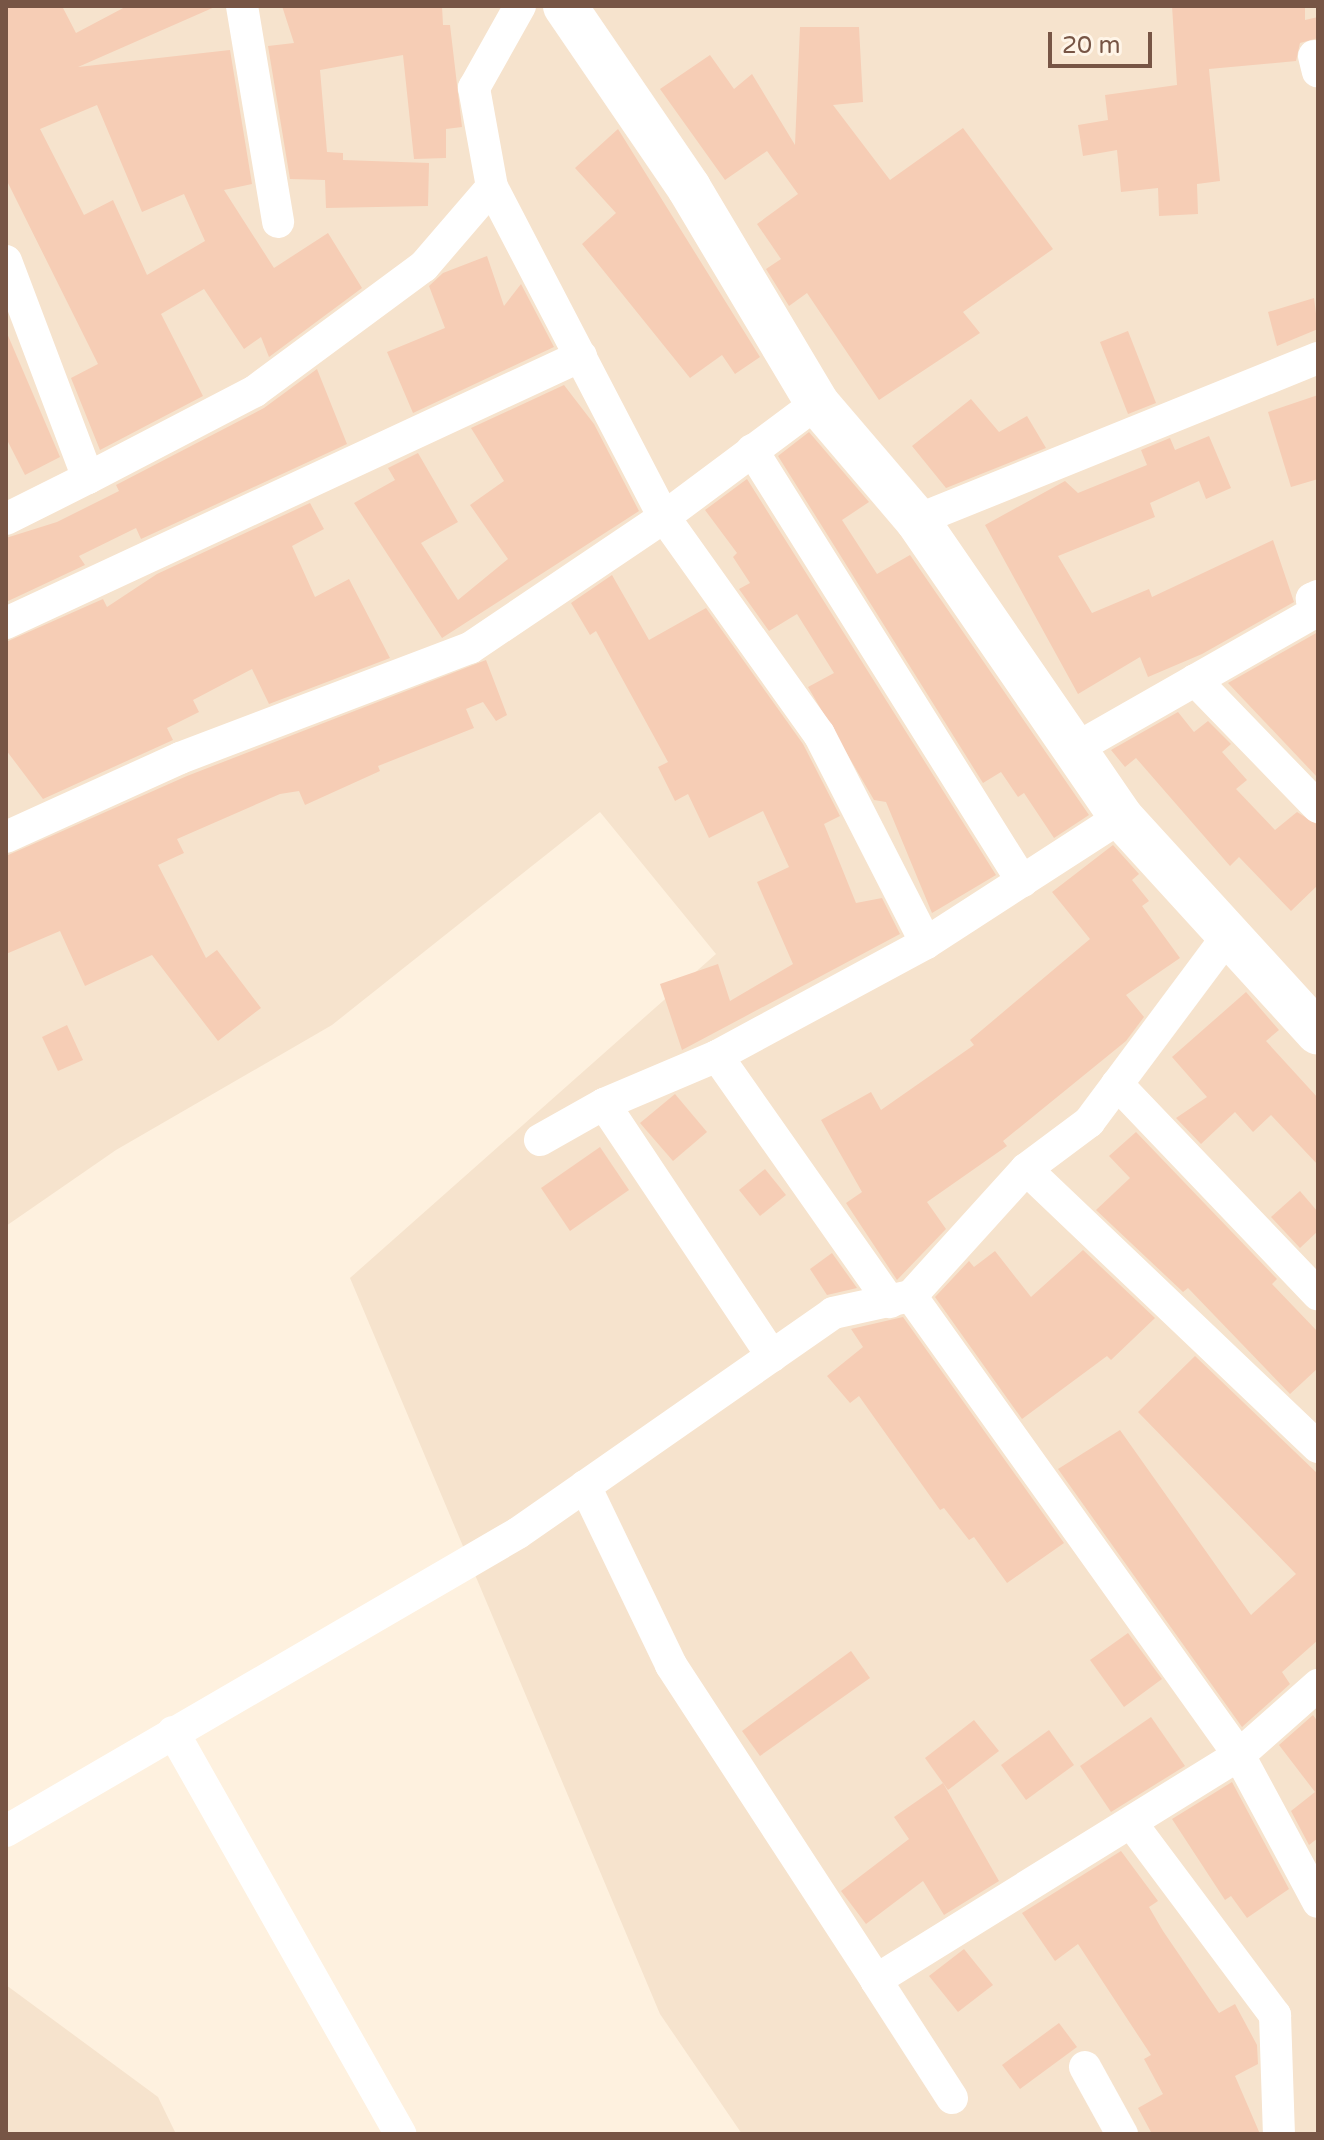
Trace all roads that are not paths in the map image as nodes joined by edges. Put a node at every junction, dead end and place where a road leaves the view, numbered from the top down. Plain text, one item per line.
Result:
1 (242, 6) edge
2 (520, 6) edge
3 (577, 8) edge
4 (492, 187) junction
5 (278, 222) dead end
6 (6, 261) edge
7 (581, 356) junction
8 (1318, 358) edge
9 (817, 403) junction
10 (752, 450) junction
11 (88, 478) junction
12 (664, 517) junction
13 (6, 519) edge
14 (917, 520) junction
15 (1318, 596) edge
16 (1318, 610) edge
17 (6, 623) edge
18 (1195, 680) junction
19 (1073, 750) junction
20 (1318, 807) edge
21 (1121, 817) junction
22 (6, 837) edge
23 (1022, 881) junction
24 (1229, 934) junction
25 (926, 943) junction
26 (1318, 1033) edge
27 (717, 1056) junction
28 (1117, 1084) junction
29 (604, 1104) junction
30 (540, 1140) dead end
31 (1026, 1169) junction
32 (1318, 1294) edge
33 (900, 1299) junction
34 (772, 1356) junction
35 (1318, 1447) edge
36 (585, 1486) junction
37 (1318, 1685) edge
38 (173, 1732) junction
39 (1239, 1755) junction
40 (1132, 1824) junction
41 (6, 1831) edge
42 (1318, 1902) edge
43 (876, 1980) junction
44 (1085, 2067) dead end
45 (952, 2098) dead end
46 (400, 2134) edge
47 (1122, 2134) edge
48 (1279, 2134) edge

1 - 5 street
2 - 4 street
3 - 9 main road
4 - 7 street
4 - 11 street
6 - 11 street
7 - 12 street
7 - 17 street
8 - 14 street
9 - 10 street
9 - 14 main road
10 - 12 street
10 - 23 street
11 - 13 street
12 - 22 street
12 - 25 street
14 - 19 main road
15 - 16 street
16 - 18 street
18 - 19 street
18 - 20 street
19 - 21 main road
21 - 23 street
21 - 24 main road
23 - 25 street
24 - 26 main road
24 - 28 street
25 - 27 street
27 - 29 street
27 - 33 street
28 - 31 street
28 - 32 street
29 - 30 street
29 - 34 street
31 - 33 street
31 - 35 street
33 - 34 street
33 - 39 street
34 - 36 street
36 - 38 street
36 - 43 street
37 - 39 street
38 - 41 street
38 - 46 street
39 - 40 street
39 - 42 street
40 - 43 street
40 - 48 street
43 - 45 street
44 - 47 street

